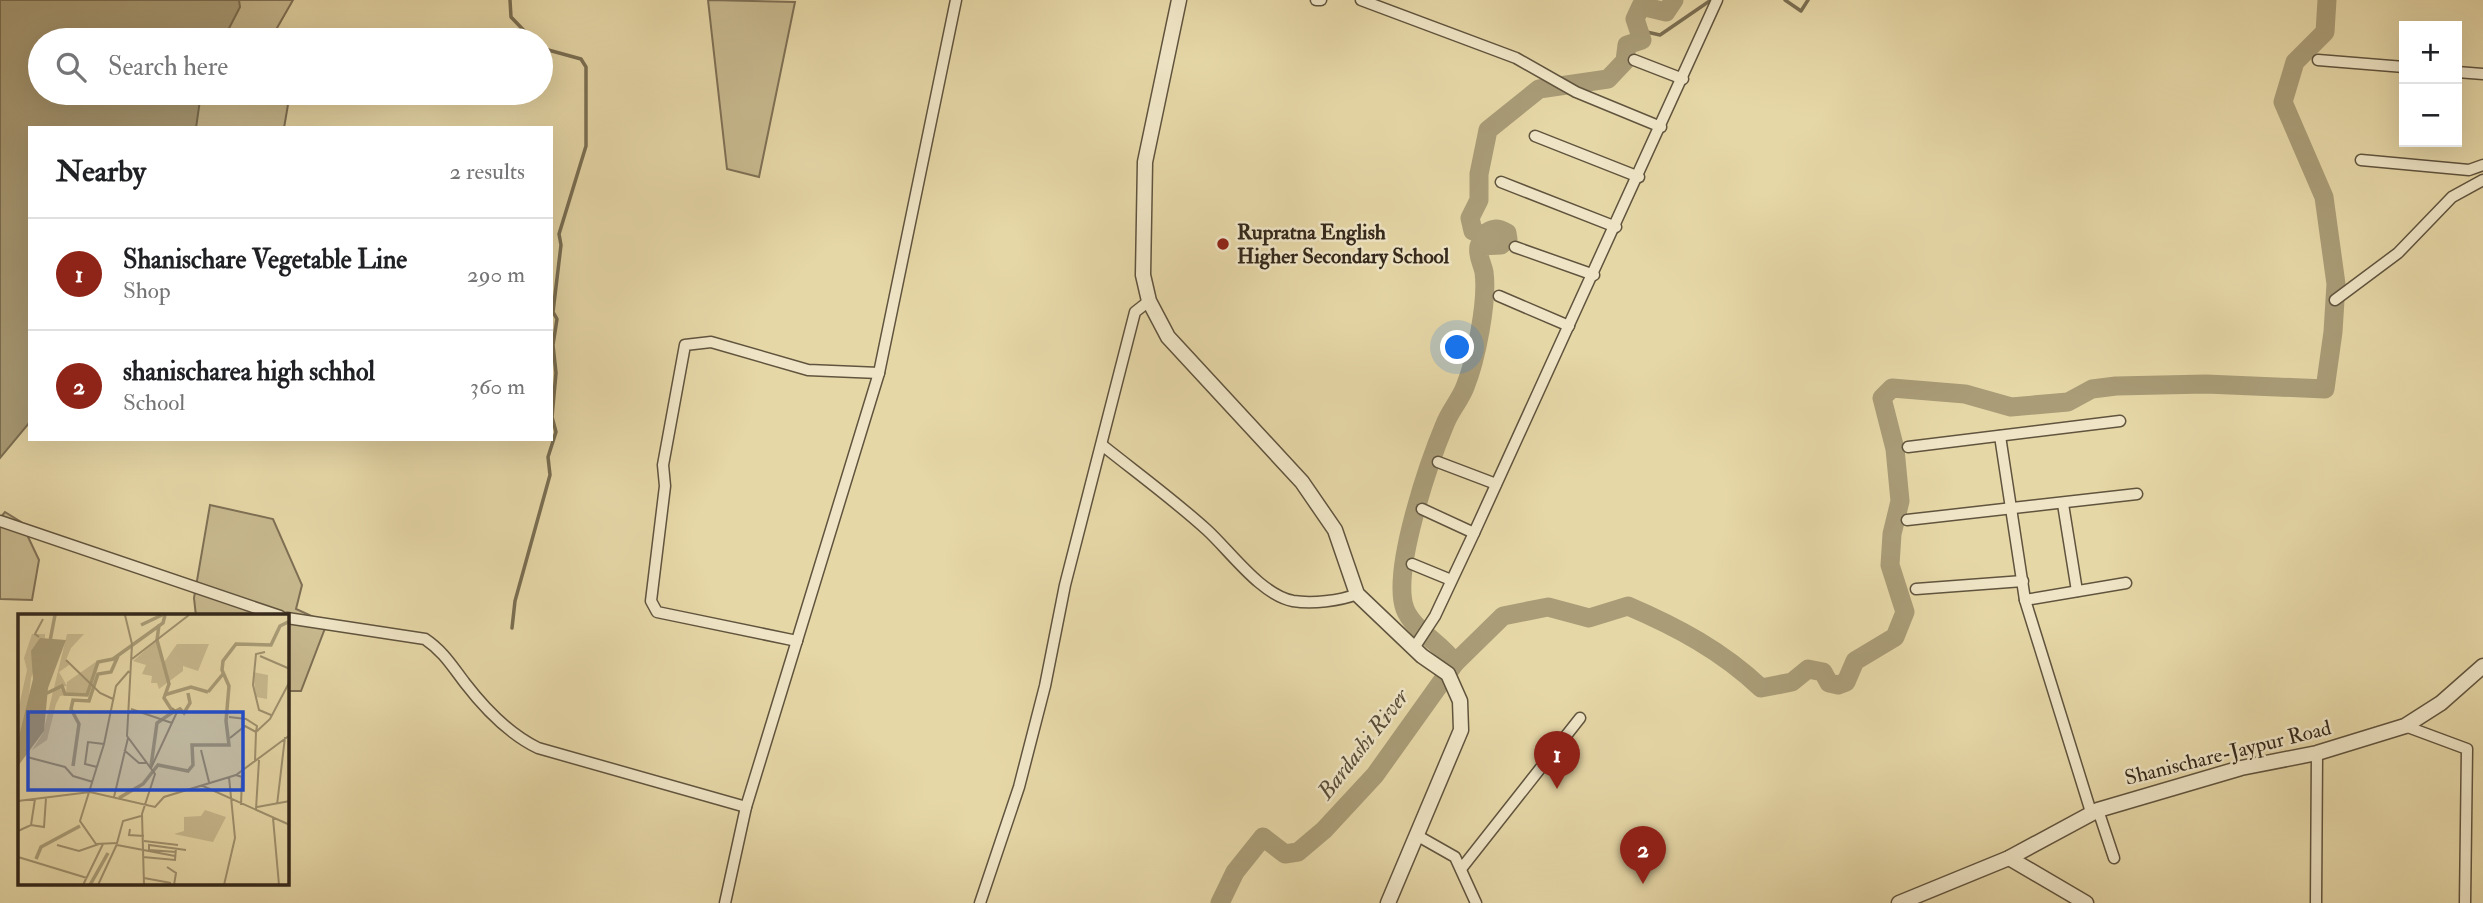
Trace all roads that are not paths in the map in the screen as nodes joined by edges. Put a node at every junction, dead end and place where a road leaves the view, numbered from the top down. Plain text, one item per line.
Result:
1 (956, 0) edge
2 (1179, 0) edge
3 (1361, 0) edge
4 (1717, 0) edge
5 (1634, 60) dead end
6 (2318, 60) dead end
7 (2399, 67) edge
8 (2462, 72) edge
9 (2483, 74) edge
10 (1683, 79) junction
11 (1661, 127) junction
12 (1535, 136) dead end
13 (2361, 160) dead end
14 (2483, 165) edge
15 (1639, 177) junction
16 (2483, 180) edge
17 (1501, 182) dead end
18 (1616, 227) junction
19 (1515, 247) dead end
20 (1594, 275) junction
21 (1499, 296) dead end
22 (2335, 300) dead end
23 (1149, 301) junction
24 (1569, 326) junction
25 (879, 373) junction
26 (2120, 421) dead end
27 (2000, 436) junction
28 (1102, 445) junction
29 (1908, 447) dead end
30 (1438, 462) dead end
31 (1496, 484) junction
32 (2137, 494) dead end
33 (2063, 504) junction
34 (1422, 509) dead end
35 (2011, 510) junction
36 (1907, 520) dead end
37 (0, 521) edge
38 (1474, 533) junction
39 (1412, 564) dead end
40 (1451, 580) junction
41 (2022, 581) junction
42 (2126, 583) dead end
43 (1916, 589) dead end
44 (2077, 591) junction
45 (1357, 594) junction
46 (2025, 600) junction
47 (275, 614) edge
48 (289, 618) edge
49 (797, 641) junction
50 (1414, 648) junction
51 (2483, 666) edge
52 (1580, 718) dead end
53 (2404, 726) junction
54 (2317, 754) junction
55 (746, 807) junction
56 (2094, 811) junction
57 (1418, 836) junction
58 (2009, 858) junction
59 (2114, 858) dead end
60 (1461, 869) junction
61 (2084, 902) edge
62 (725, 903) edge
63 (980, 903) edge
64 (1388, 903) edge
65 (1476, 903) edge
66 (1899, 903) edge
67 (2316, 903) edge
68 (2465, 903) edge

1 - 25 street
2 - 23 street
3 - 11 street
4 - 10 street
5 - 10 street
6 - 7 street
8 - 9 street
10 - 11 street
11 - 15 street
12 - 15 street
13 - 14 street
15 - 18 street
16 - 22 street
17 - 18 street
18 - 20 street
19 - 20 street
20 - 24 street
21 - 24 street
23 - 28 street
23 - 45 street
24 - 31 street
25 - 49 street
25 - 49 street
26 - 27 street
27 - 29 street
27 - 35 street
28 - 45 street
28 - 63 street
30 - 31 street
31 - 38 street
32 - 33 street
33 - 35 street
33 - 44 street
34 - 38 street
35 - 36 street
35 - 41 street
37 - 47 street
38 - 40 street
39 - 40 street
40 - 50 street
41 - 43 street
41 - 46 street
42 - 44 street
44 - 46 street
45 - 50 street
46 - 56 street
48 - 55 street
49 - 55 street
50 - 57 street
51 - 53 street, Shanischare-Jaypur Road
52 - 60 street
53 - 54 street, Shanischare-Jaypur Road
53 - 68 street
54 - 56 street, Shanischare-Jaypur Road
54 - 67 street
55 - 62 street
56 - 58 street, Shanischare-Jaypur Road
56 - 59 street
57 - 60 street
57 - 64 street
58 - 61 street
58 - 66 street, Shanischare-Jaypur Road
60 - 65 street

